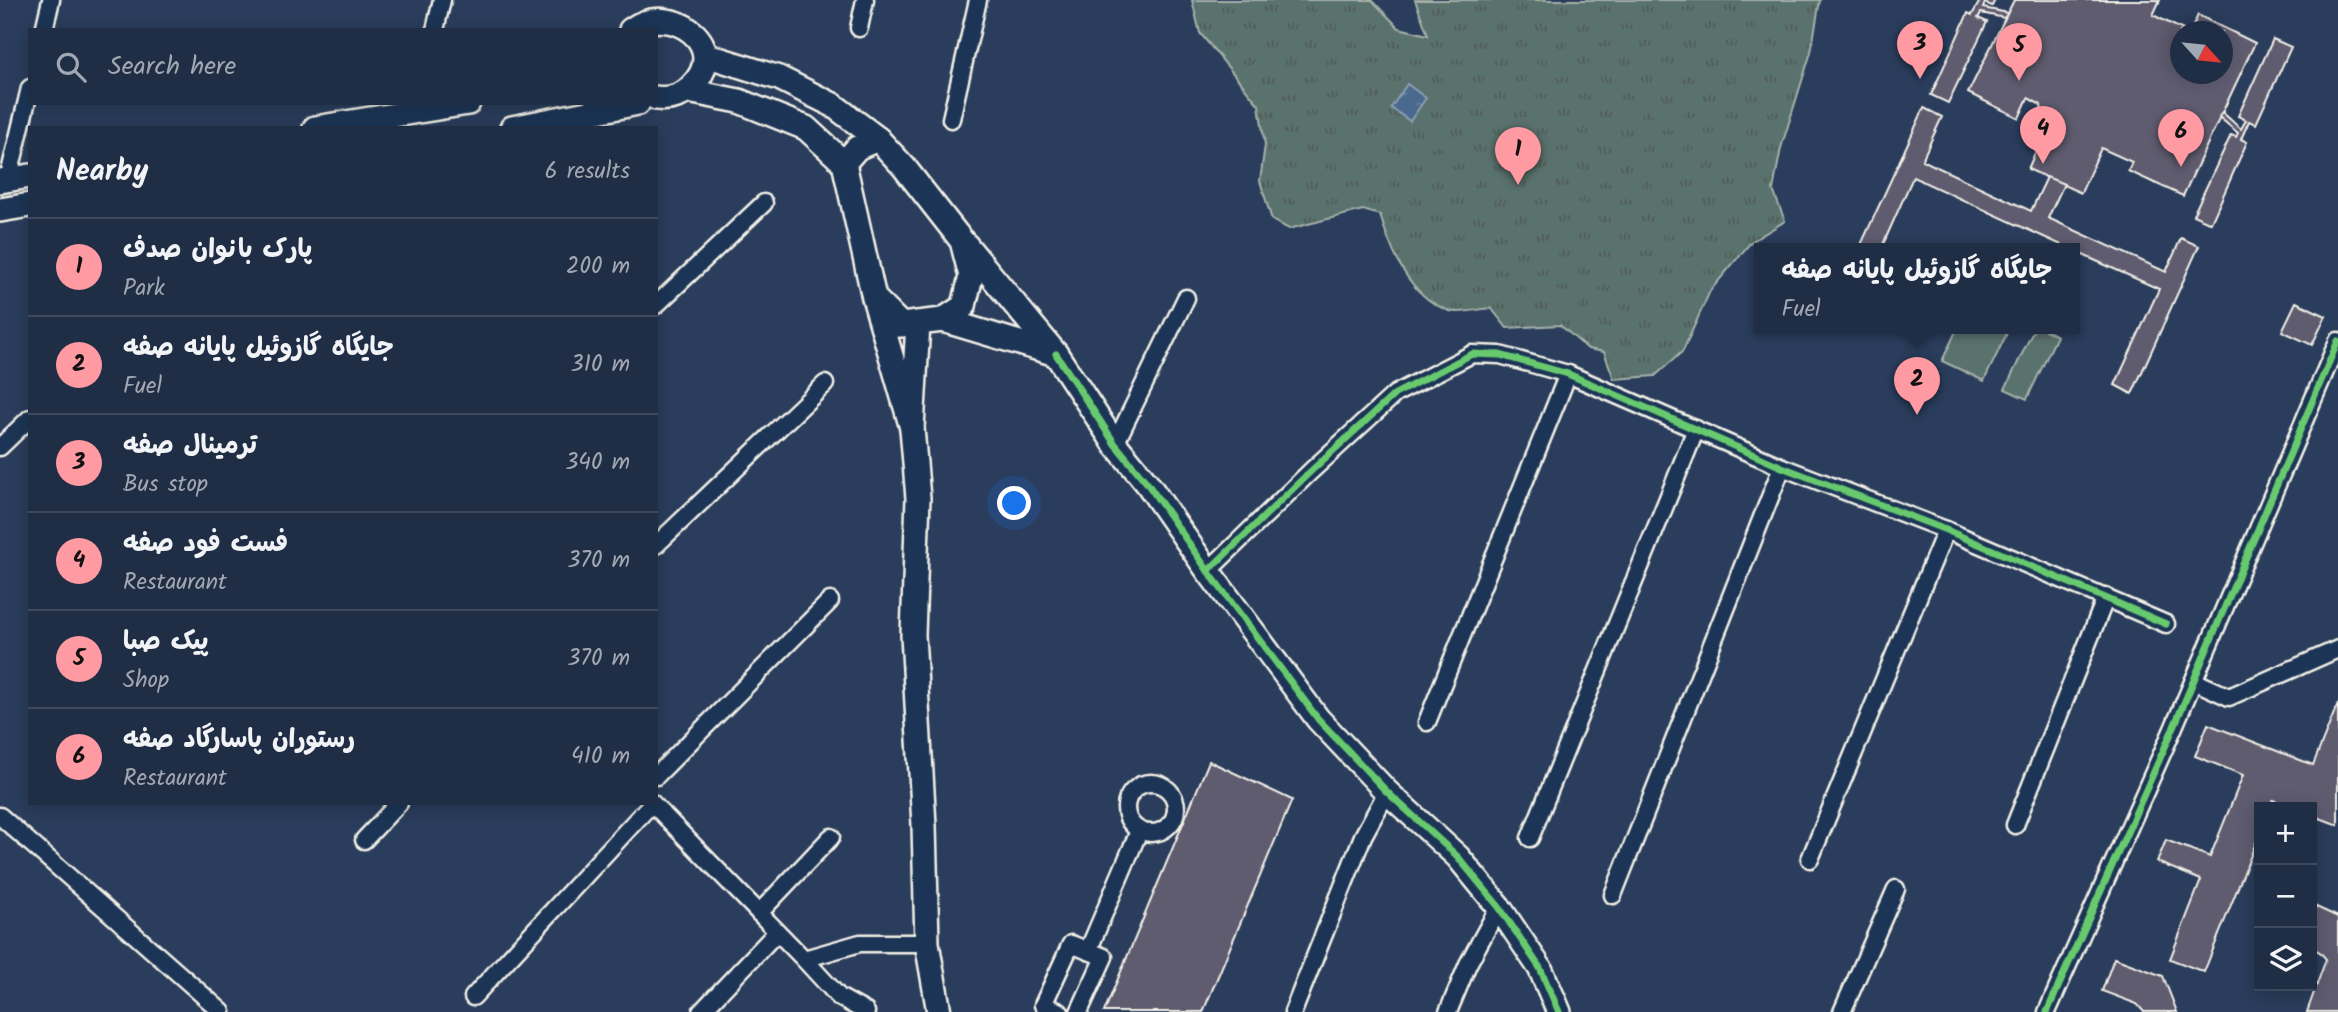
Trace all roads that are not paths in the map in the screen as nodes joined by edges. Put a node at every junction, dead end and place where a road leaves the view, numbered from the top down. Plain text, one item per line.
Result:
1 (51, 0) edge
2 (442, 0) edge
3 (865, 0) edge
4 (978, 0) edge
5 (674, 8) edge
6 (642, 16) edge
7 (44, 28) edge
8 (435, 28) edge
9 (859, 28) dead end
10 (706, 55) junction
11 (688, 91) junction
12 (28, 99) edge
13 (658, 99) edge
14 (443, 105) edge
15 (628, 105) edge
16 (418, 107) edge
17 (951, 119) dead end
18 (325, 126) edge
19 (522, 126) edge
20 (878, 139) junction
21 (844, 163) junction
22 (13, 179) edge
23 (764, 202) dead end
24 (28, 205) edge
25 (0, 210) edge
26 (962, 241) junction
27 (874, 298) junction
28 (1186, 298) dead end
29 (658, 303) edge
30 (943, 320) junction
31 (918, 323) junction
32 (2338, 341) edge
33 (1056, 354) junction
34 (1568, 374) junction
35 (825, 384) dead end
36 (28, 420) edge
37 (912, 428) junction
38 (1696, 429) junction
39 (1115, 444) junction
40 (0, 447) edge
41 (1782, 467) junction
42 (1946, 530) junction
43 (658, 543) edge
44 (1208, 571) junction
45 (2106, 597) junction
46 (831, 601) dead end
47 (2166, 624) dead end
48 (2338, 649) edge
49 (2194, 681) junction
50 (1427, 722) dead end
51 (658, 774) edge
52 (1387, 792) junction
53 (397, 805) edge
54 (650, 805) edge
55 (654, 805) edge
56 (0, 816) edge
57 (2015, 825) dead end
58 (1139, 831) dead end
59 (831, 837) dead end
60 (1530, 838) dead end
61 (364, 840) dead end
62 (1810, 859) dead end
63 (1896, 889) dead end
64 (1614, 895) dead end
65 (1499, 907) junction
66 (759, 913) junction
67 (777, 932) junction
68 (927, 943) junction
69 (1088, 951) junction
70 (804, 959) junction
71 (473, 997) dead end
72 (862, 1011) edge
73 (222, 1012) edge
74 (701, 1012) edge
75 (939, 1012) edge
76 (1060, 1012) edge
77 (1079, 1012) edge
78 (1293, 1012) edge
79 (1448, 1012) edge
80 (1559, 1012) edge
81 (1842, 1012) edge
82 (2047, 1012) edge

1 - 7 street
2 - 8 street
3 - 9 street
4 - 17 street
5 - 6 street
5 - 10 street
10 - 11 street
10 - 20 street
11 - 13 street
11 - 21 street
12 - 22 street
14 - 16 street
15 - 19 street
16 - 18 street
20 - 21 street
20 - 26 street
21 - 27 street
23 - 29 street
24 - 25 street
26 - 30 street
26 - 33 street
27 - 31 street
27 - 37 street
28 - 39 street
30 - 31 street
30 - 33 street
31 - 37 street
32 - 49 street
33 - 39 street
34 - 38 street
34 - 44 street
34 - 50 street
35 - 43 street
36 - 40 street
37 - 68 street
38 - 41 street
38 - 60 street
39 - 44 street
41 - 42 street
41 - 64 street
42 - 45 street
42 - 62 street
44 - 52 street
45 - 47 street
45 - 57 street
46 - 51 street
48 - 49 street
49 - 82 street
52 - 65 street
52 - 78 street
53 - 61 street
54 - 71 street
55 - 66 street
56 - 73 street
58 - 69 street
59 - 66 street
63 - 81 street
65 - 79 street
65 - 80 street
66 - 67 street
67 - 70 street
67 - 74 street
68 - 70 street
68 - 75 street
69 - 76 street
69 - 77 street
70 - 72 street

